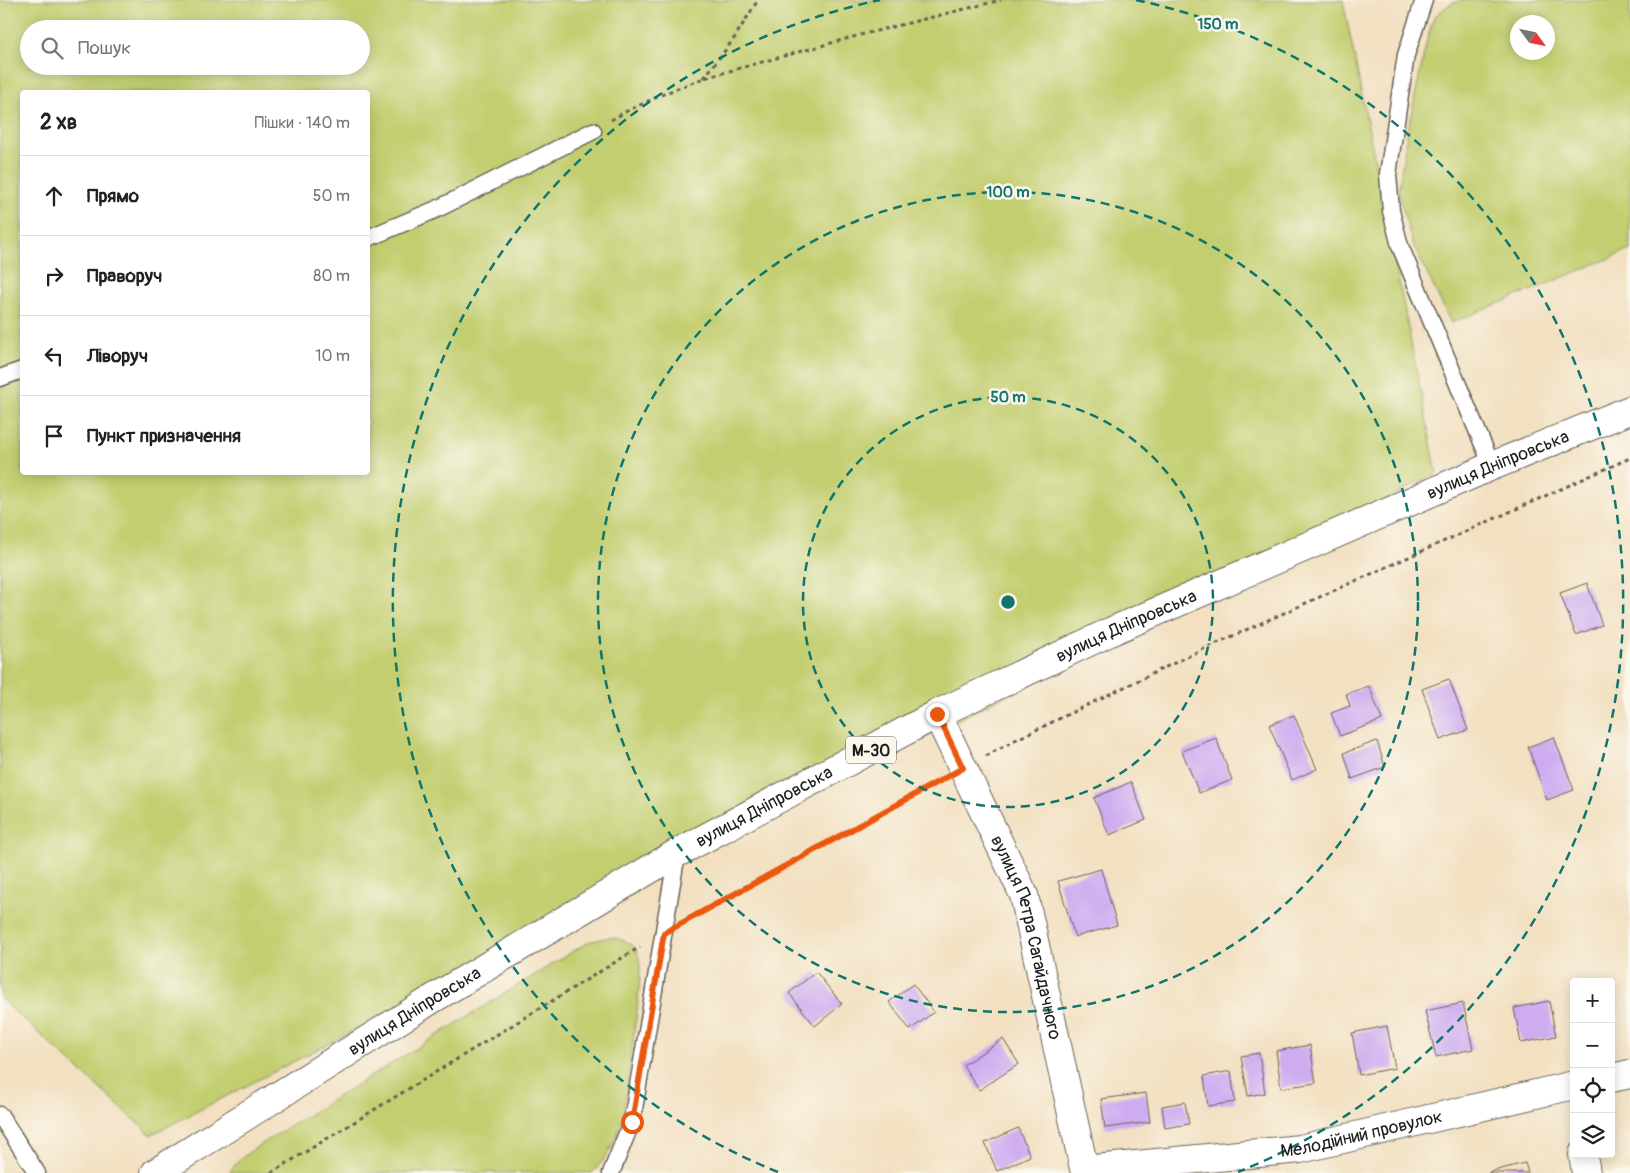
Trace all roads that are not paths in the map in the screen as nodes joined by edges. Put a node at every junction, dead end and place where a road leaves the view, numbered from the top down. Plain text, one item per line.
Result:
1 (1424, 0) edge
2 (593, 131) road end
3 (370, 237) edge
4 (20, 371) edge
5 (0, 378) edge
6 (1630, 410) edge
7 (1492, 466) junction
8 (937, 714) junction
9 (677, 853) junction
10 (1630, 1074) edge
11 (1615, 1077) edge
12 (1570, 1093) edge
13 (0, 1115) edge
14 (1584, 1158) edge
15 (1085, 1171) edge
16 (37, 1173) edge
17 (154, 1173) edge
18 (611, 1173) edge
19 (1586, 1173) edge

1 - 7 lane
2 - 3 lane
4 - 5 lane
6 - 7 main road, вулиця Дніпровська / М-30
7 - 8 main road, вулиця Дніпровська / М-30
8 - 9 main road, вулиця Дніпровська / М-30
8 - 15 main road, вулиця Петра Сагайдачного
9 - 17 main road, вулиця Дніпровська / М-30
9 - 18 lane
10 - 11 main road
12 - 15 main road, Мелодійний провулок
13 - 16 lane
14 - 19 main road

